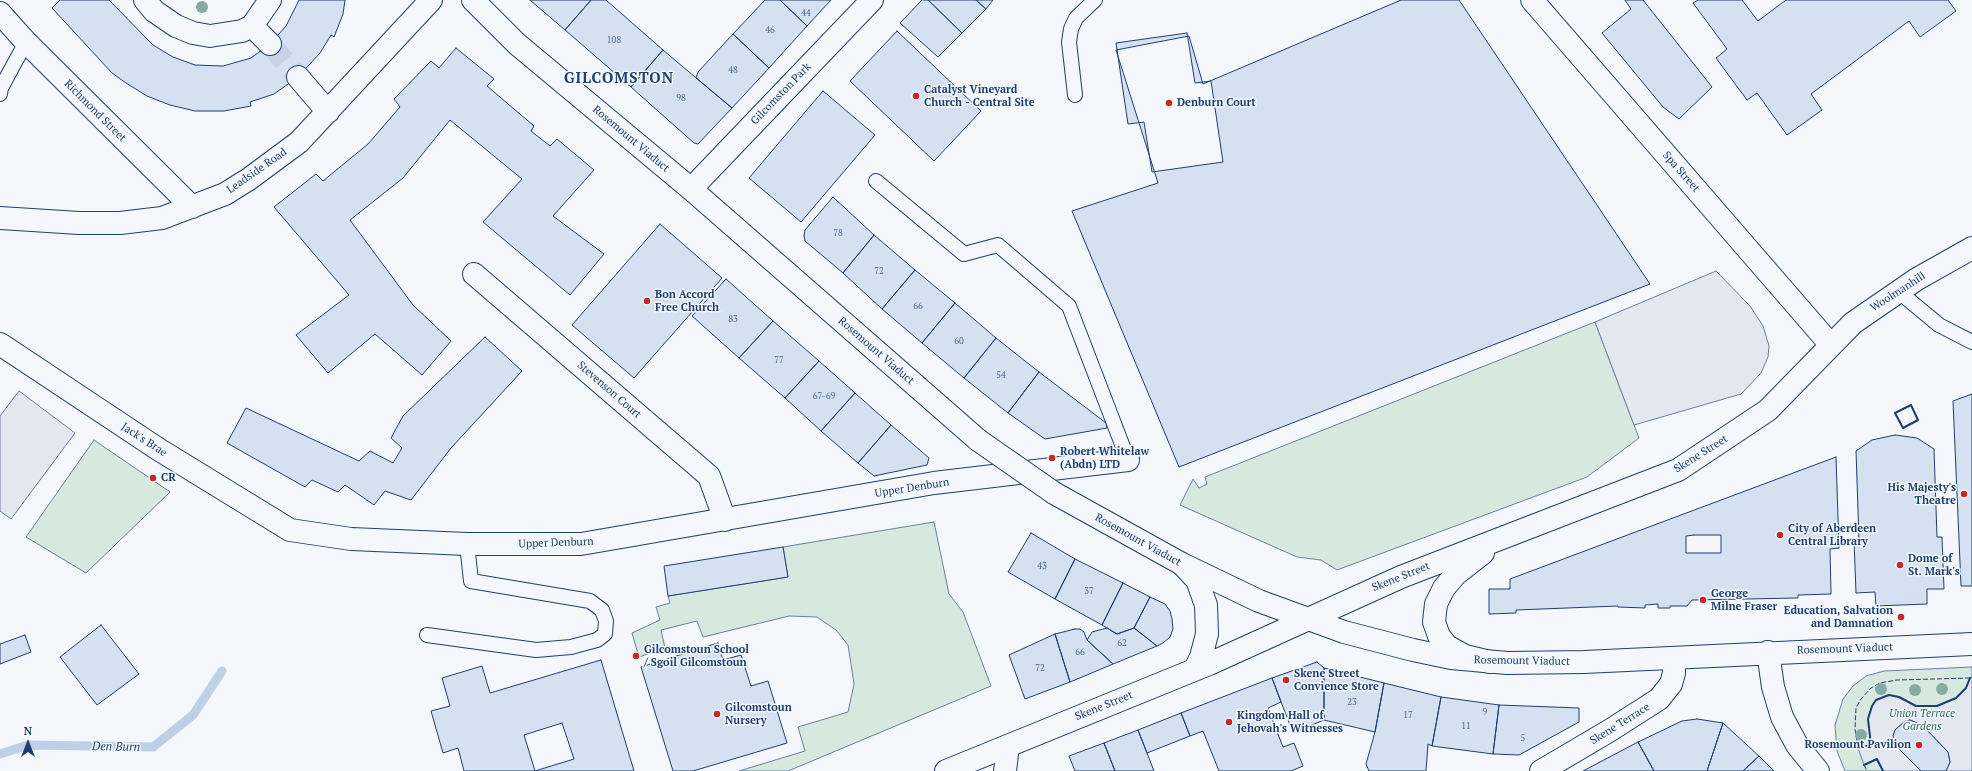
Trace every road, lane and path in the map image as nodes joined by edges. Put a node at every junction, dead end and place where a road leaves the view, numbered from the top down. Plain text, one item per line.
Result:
1 (145, 0) edge
2 (270, 0) edge
3 (431, 0) edge
4 (473, 0) edge
5 (872, 0) edge
6 (1095, 0) edge
7 (1532, 0) edge
8 (0, 13) edge
9 (252, 26) junction
10 (26, 42) junction
11 (270, 44) tunnel mouth
12 (298, 77) tunnel mouth
13 (0, 94) edge
14 (1075, 95) dead end
15 (328, 112) junction
16 (876, 181) dead end
17 (691, 189) junction
18 (192, 207) junction
19 (0, 218) edge
20 (1972, 248) edge
21 (474, 274) dead end
22 (1898, 291) junction
23 (1972, 342) edge
24 (0, 344) edge
25 (1830, 344) junction
26 (1128, 460) joint
27 (725, 520) junction
28 (290, 530) joint
29 (1514, 533) junction
30 (467, 544) junction
31 (1182, 564) junction
32 (1307, 620) junction
33 (427, 635) dead end
34 (1972, 644) edge
35 (1768, 652) junction
36 (1674, 658) junction
37 (1490, 662) junction
38 (1195, 669) junction
39 (1008, 746) junction
40 (946, 771) edge
41 (1005, 771) edge
42 (1542, 771) edge
43 (1818, 771) edge

1 - 9 street
2 - 9 street
3 - 15 street, Leadside Road
4 - 17 street, Rosemount Viaduct
5 - 17 street, Gilcomston Park
6 - 14 lane
7 - 25 street, Spa Street
8 - 10 street, Richmond Street
9 - 11 street
10 - 13 lane
10 - 18 street, Richmond Street
12 - 15 street
15 - 18 street, Leadside Road
16 - 26 lane, Upper Denburn
17 - 31 street, Rosemount Viaduct, bridge
18 - 19 street, Leadside Road
20 - 22 street, Woolmanhill
21 - 27 street, Stevenson Court
22 - 23 lane
22 - 25 street, Woolmanhill
24 - 28 street, Jack's Brae
25 - 29 street, Skene Street
26 - 27 street, Upper Denburn
27 - 30 street, Upper Denburn
28 - 30 street, Upper Denburn
29 - 32 street, Skene Street
29 - 37 street
30 - 33 lane
31 - 32 street, Rosemount Viaduct
31 - 38 street
32 - 37 street, Rosemount Viaduct
32 - 38 street, Skene Street
34 - 35 street, Rosemount Viaduct
35 - 36 street, Rosemount Viaduct
35 - 43 street
36 - 37 street, Rosemount Viaduct
36 - 42 street, Skene Terrace
38 - 39 street, Skene Street
39 - 40 street, Skene Street
39 - 41 street

